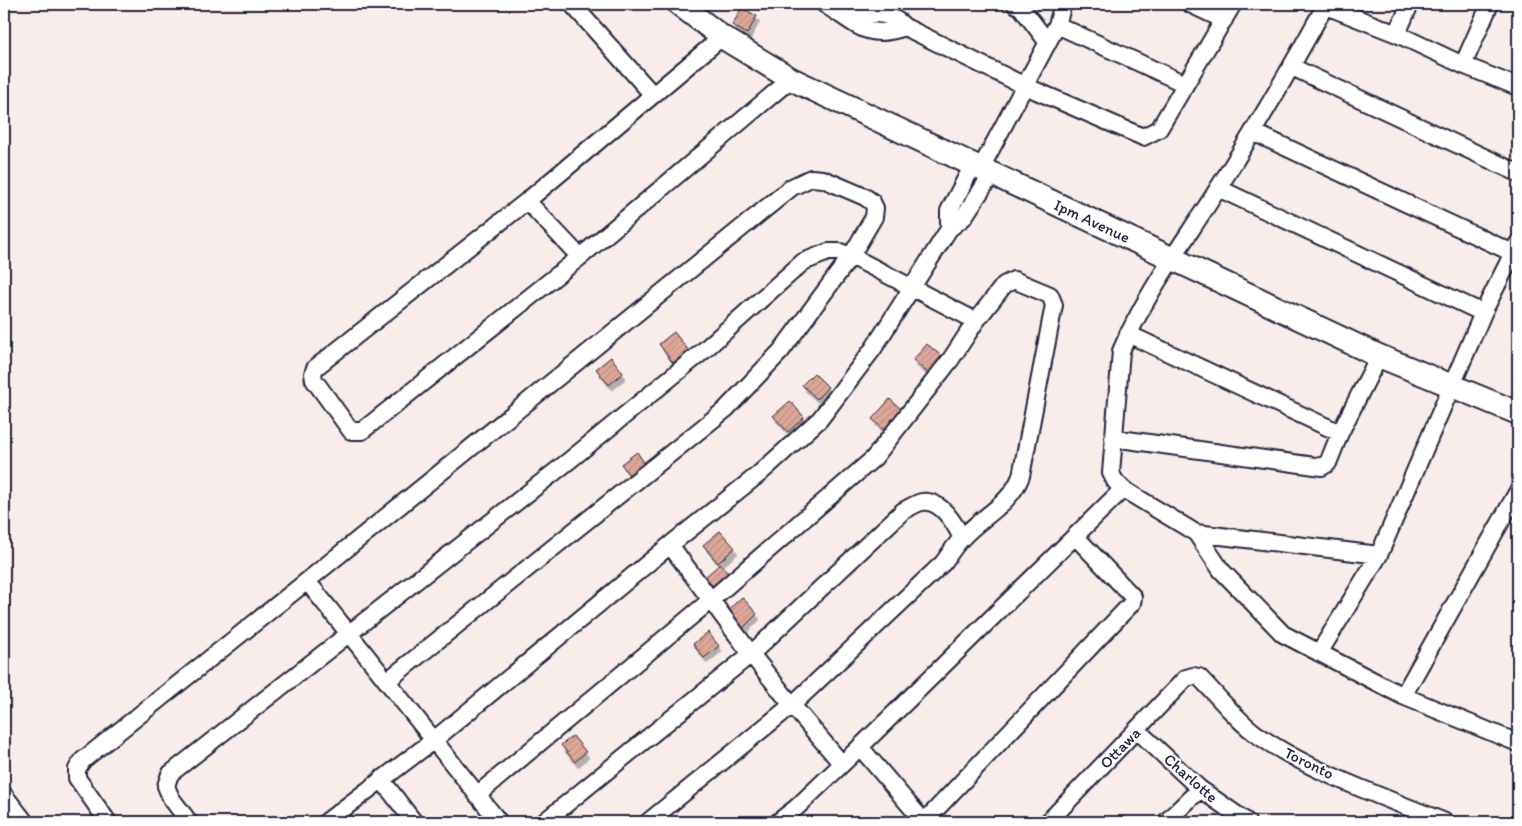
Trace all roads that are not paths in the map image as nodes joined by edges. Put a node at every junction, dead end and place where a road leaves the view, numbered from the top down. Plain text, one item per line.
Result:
1 (572, 4) edge
2 (679, 4) edge
3 (824, 4) edge
4 (1015, 4) edge
5 (1063, 4) edge
6 (1190, 4) edge
7 (1233, 4) edge
8 (1410, 4) edge
9 (1490, 4) edge
10 (1323, 5) edge
11 (1224, 20) junction
12 (1057, 26) junction
13 (1397, 34) junction
14 (722, 37) junction
15 (1048, 43) junction
16 (1463, 65) junction
17 (1292, 67) junction
18 (791, 80) junction
19 (1186, 84) junction
20 (1025, 86) junction
21 (1518, 87) edge
22 (653, 95) junction
23 (1253, 132) junction
24 (982, 169) junction
25 (1518, 173) edge
26 (1218, 188) junction
27 (527, 201) junction
28 (1515, 248) edge
29 (851, 256) junction
30 (580, 257) junction
31 (1172, 258) junction
32 (912, 288) junction
33 (1484, 313) junction
34 (976, 321) junction
35 (1128, 334) junction
36 (1380, 356) junction
37 (1454, 386) junction
38 (1518, 413) edge
39 (1340, 434) junction
40 (1113, 438) junction
41 (1123, 489) junction
42 (1518, 491) edge
43 (1196, 533) junction
44 (1076, 536) junction
45 (962, 538) junction
46 (670, 545) junction
47 (1379, 554) junction
48 (307, 581) junction
49 (712, 599) junction
50 (348, 633) junction
51 (751, 654) junction
52 (1319, 654) junction
53 (1192, 676) joint
54 (387, 681) junction
55 (1403, 696) junction
56 (792, 705) junction
57 (1138, 730) junction
58 (434, 740) junction
59 (1518, 743) edge
60 (860, 747) junction
61 (842, 764) junction
62 (381, 779) junction
63 (1200, 789) junction
64 (4, 795) edge
65 (476, 795) junction
66 (104, 821) edge
67 (25, 822) edge
68 (189, 822) edge
69 (326, 822) edge
70 (414, 822) edge
71 (499, 822) edge
72 (544, 822) edge
73 (648, 822) edge
74 (778, 822) edge
75 (924, 822) edge
76 (1048, 822) edge
77 (1166, 822) edge
78 (1248, 822) edge
79 (1445, 822) edge

1 - 22 street
2 - 14 street, Ipm Avenue
3 - 20 street
4 - 15 street
5 - 12 street
6 - 11 street
7 - 11 street
8 - 13 street
9 - 16 street
10 - 13 street
10 - 17 street
11 - 19 street
12 - 15 street
12 - 19 street
13 - 16 street
14 - 18 street, Ipm Avenue
14 - 22 street
15 - 20 street
16 - 21 street
17 - 23 street
17 - 25 street
18 - 24 street, Ipm Avenue
18 - 30 street
19 - 20 street
20 - 24 street
22 - 27 street
23 - 26 street
23 - 28 street
24 - 31 street, Ipm Avenue
24 - 32 street
26 - 31 street
26 - 33 street
27 - 30 street
27 - 30 street
28 - 33 street
29 - 32 street
29 - 48 street
29 - 50 street
29 - 54 street
31 - 35 street
31 - 36 street, Ipm Avenue
32 - 34 street
32 - 46 street
33 - 37 street
34 - 45 street
34 - 49 street
35 - 39 street
35 - 40 street
36 - 37 street, Ipm Avenue
36 - 39 street
37 - 38 street, Ipm Avenue
37 - 47 street
39 - 40 street
40 - 41 street
41 - 43 street
41 - 44 street
42 - 55 street
43 - 47 street
43 - 52 street
44 - 60 street
44 - 75 street
45 - 51 street
45 - 56 street
46 - 49 street
46 - 58 street
47 - 52 street
48 - 50 street
48 - 66 street
49 - 51 street
49 - 65 street
50 - 54 street
50 - 68 street
51 - 56 street
51 - 72 street
52 - 55 street
53 - 57 street, Ottawa
53 - 79 street, Toronto
54 - 58 street
55 - 59 street
56 - 61 street
56 - 73 street
57 - 63 street, Charlotte
57 - 76 street, Ottawa
58 - 62 street
58 - 65 street
60 - 61 street
60 - 75 street
61 - 74 street
62 - 69 street
62 - 70 street
63 - 77 street
63 - 78 street, Charlotte
64 - 67 street
65 - 71 street

